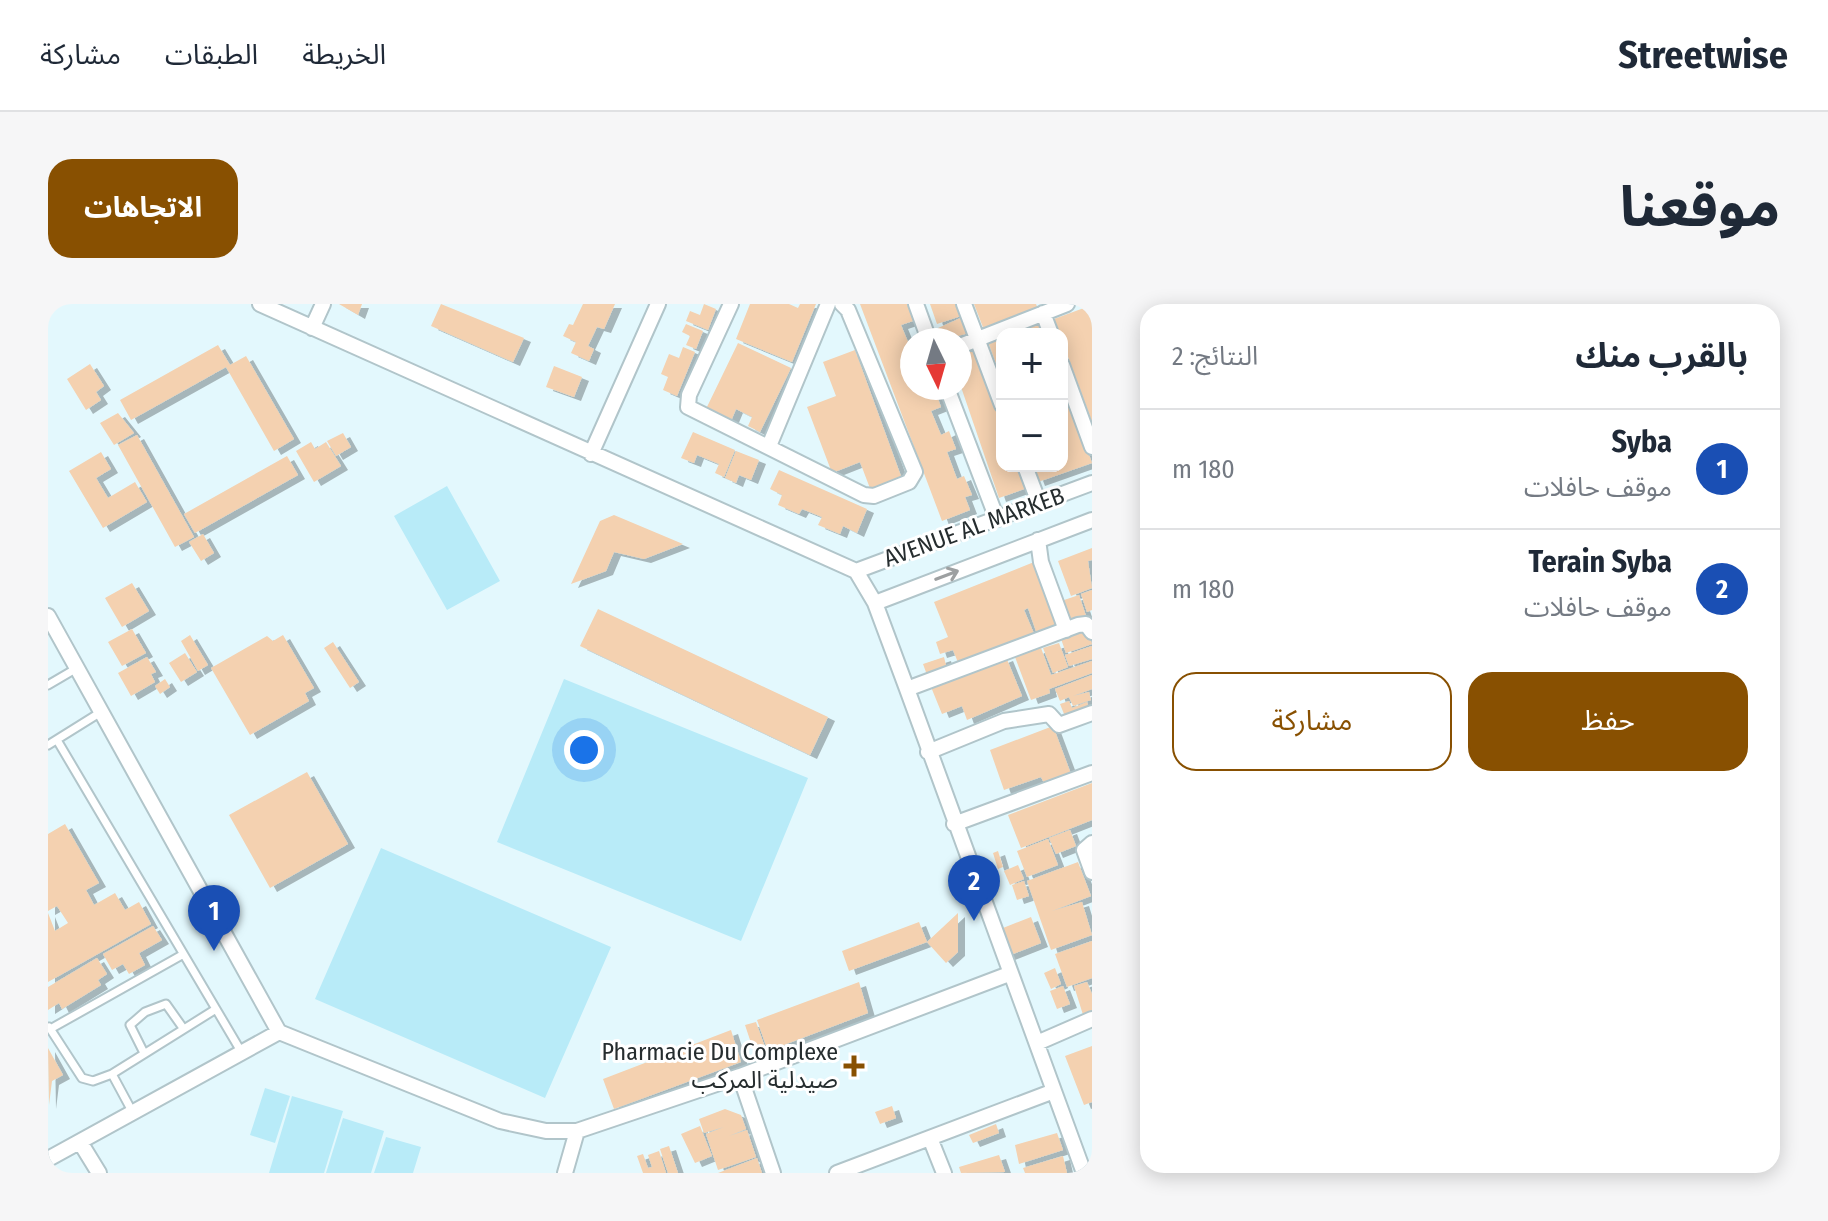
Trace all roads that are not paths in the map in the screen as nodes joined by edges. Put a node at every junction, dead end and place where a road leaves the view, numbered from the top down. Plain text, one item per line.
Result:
1 (260, 304) edge
2 (323, 304) edge
3 (658, 304) edge
4 (731, 304) edge
5 (828, 304) edge
6 (842, 304) edge
7 (916, 304) edge
8 (964, 304) edge
9 (1067, 304) edge
10 (1047, 309) edge
11 (312, 328) junction
12 (925, 328) edge
13 (977, 339) junction
14 (972, 341) edge
15 (1068, 381) edge
16 (952, 400) edge
17 (1000, 400) edge
18 (769, 446) junction
19 (1092, 447) edge
20 (591, 454) junction
21 (1027, 472) edge
22 (1092, 483) edge
23 (1039, 503) junction
24 (997, 519) junction
25 (1092, 520) edge
26 (1038, 540) junction
27 (856, 571) junction
28 (875, 603) junction
29 (1092, 615) edge
30 (48, 616) edge
31 (1079, 629) edge
32 (77, 668) junction
33 (48, 685) edge
34 (907, 689) junction
35 (101, 712) junction
36 (1092, 713) edge
37 (57, 740) junction
38 (48, 745) edge
39 (928, 752) junction
40 (1092, 773) edge
41 (954, 824) junction
42 (1092, 843) edge
43 (1092, 872) edge
44 (182, 955) junction
45 (1009, 974) junction
46 (216, 1009) junction
47 (1092, 1019) edge
48 (50, 1028) edge
49 (183, 1028) junction
50 (279, 1032) junction
51 (1037, 1043) junction
52 (144, 1053) junction
53 (242, 1053) junction
54 (112, 1074) junction
55 (740, 1076) junction
56 (1054, 1091) junction
57 (133, 1113) junction
58 (577, 1131) junction
59 (930, 1138) junction
60 (80, 1142) junction
61 (48, 1159) edge
62 (99, 1173) edge
63 (565, 1173) edge
64 (773, 1173) edge
65 (837, 1173) edge
66 (944, 1173) edge
67 (1084, 1173) edge

1 - 11 street
2 - 11 street
3 - 20 street
4 - 18 street
5 - 18 street
6 - 18 street
7 - 12 street
8 - 13 street
9 - 10 street
10 - 13 street
11 - 20 street
13 - 14 street
13 - 17 street
15 - 19 street
16 - 24 street
20 - 27 street
21 - 23 street
22 - 23 street, AVENUE AL MARKEB
23 - 24 street, AVENUE AL MARKEB
24 - 27 street, AVENUE AL MARKEB
25 - 26 street, AVENUE AL MARKEB
28 -> 26 street, AVENUE AL MARKEB
26 - 31 street
27 - 28 street
28 - 34 street
29 - 31 street
30 - 32 street
31 - 34 street
32 - 33 lane
32 - 35 street
34 - 39 street
35 - 37 lane
35 - 50 street
36 - 39 street
37 - 38 lane
37 - 44 lane
39 - 41 street
40 - 41 street
41 - 45 street
42 - 43 street
44 - 46 lane
44 - 48 lane
45 - 51 street
45 - 55 street
46 - 49 lane
46 - 53 lane
47 - 51 street
48 - 54 lane
49 - 52 lane
49 - 52 lane
50 - 53 street
50 - 58 street
51 - 56 street
52 - 54 lane
53 - 57 street
54 - 57 lane
55 - 58 street
55 - 64 street
56 - 59 street
56 - 67 street
57 - 60 street
58 - 63 street
59 - 65 street
59 - 66 street
60 - 61 street
60 - 62 street

